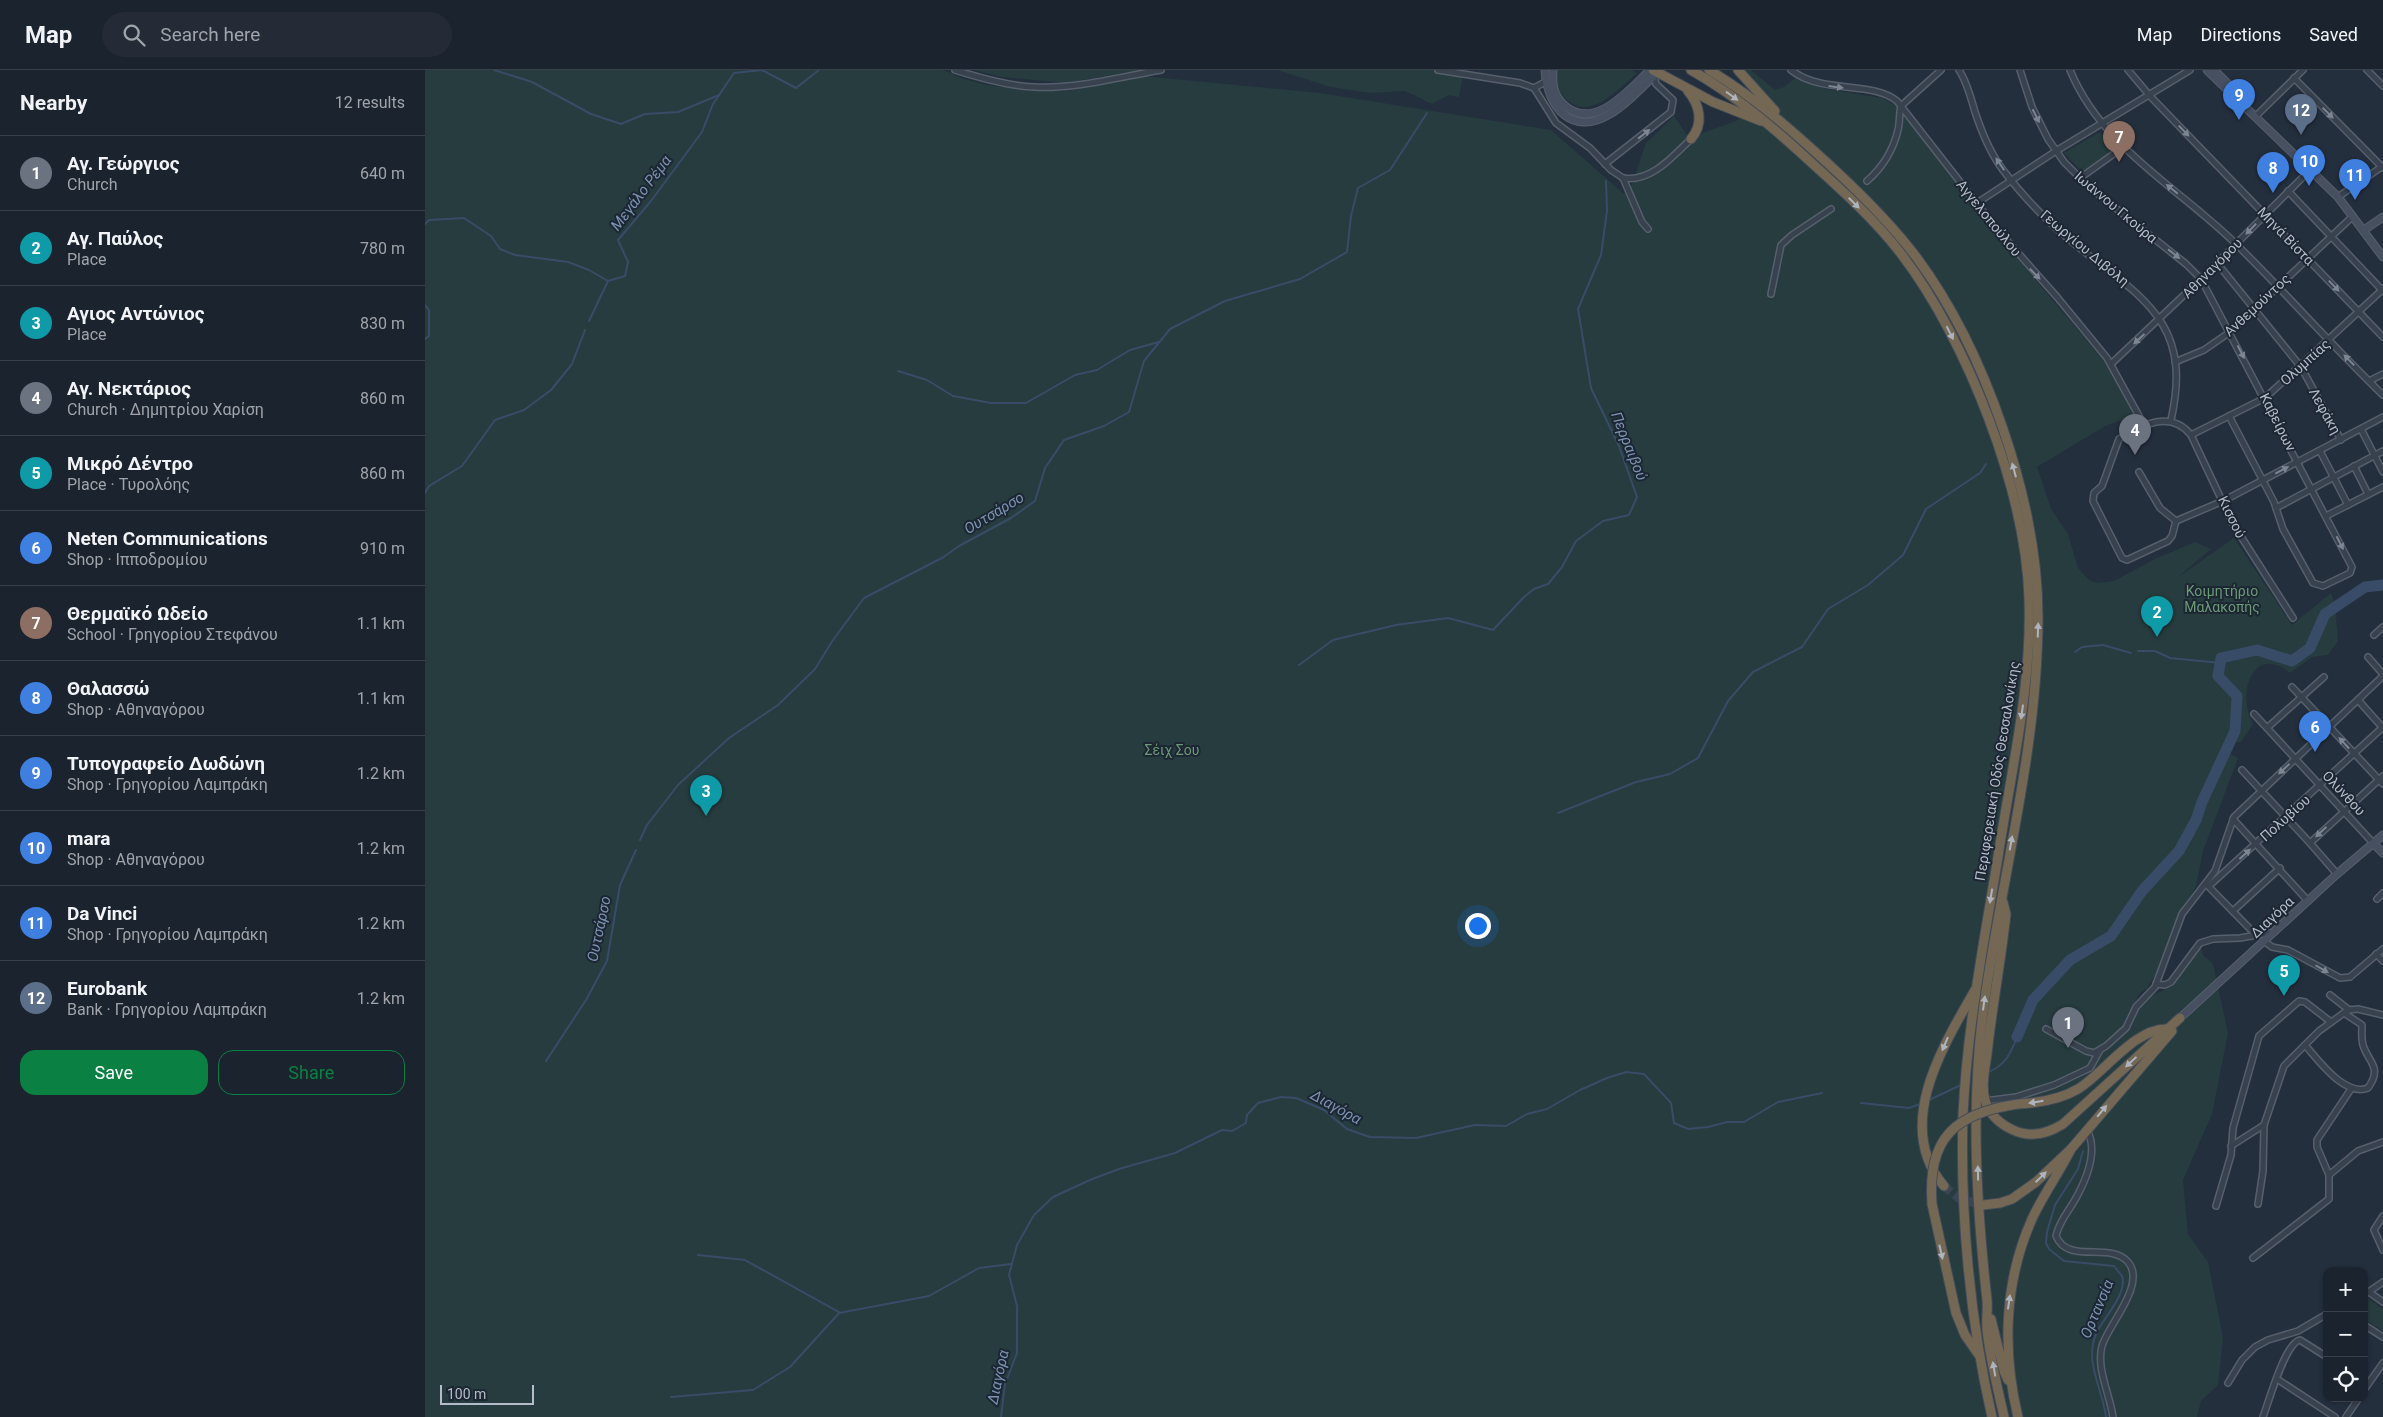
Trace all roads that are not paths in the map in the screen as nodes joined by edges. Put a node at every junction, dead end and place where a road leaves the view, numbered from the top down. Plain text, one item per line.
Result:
1 (955, 70) edge
2 (1161, 70) edge
3 (1437, 70) edge
4 (1545, 70) edge
5 (1553, 70) edge
6 (1691, 70) edge
7 (1709, 70) edge
8 (1738, 70) edge
9 (1791, 70) edge
10 (1941, 70) edge
11 (1959, 70) edge
12 (2020, 70) edge
13 (2070, 70) edge
14 (2128, 70) edge
15 (2190, 70) edge
16 (2207, 70) edge
17 (2214, 70) edge
18 (2303, 70) edge
19 (2367, 70) edge
20 (1652, 73) edge
21 (2294, 78) junction
22 (1545, 82) junction
23 (1682, 86) junction
24 (2383, 86) edge
25 (1533, 88) junction
26 (2150, 96) junction
27 (1901, 106) junction
28 (2254, 114) junction
29 (2103, 124) junction
30 (1770, 125) junction
31 (1799, 137) junction
32 (1691, 139) joint
33 (2123, 148) junction
34 (2056, 152) junction
35 (1605, 164) junction
36 (2383, 167) edge
37 (2310, 170) junction
38 (1623, 178) junction
39 (2080, 178) junction
40 (2012, 180) junction
41 (1867, 181) dead end
42 (2288, 191) junction
43 (2338, 197) junction
44 (1977, 203) junction
45 (1831, 209) dead end
46 (2265, 214) junction
47 (2353, 216) junction
48 (2383, 217) edge
49 (1648, 229) dead end
50 (2364, 230) junction
51 (2330, 236) junction
52 (2236, 244) junction
53 (2383, 257) edge
54 (2307, 258) junction
55 (2217, 263) junction
56 (2201, 279) junction
57 (2277, 287) junction
58 (2383, 290) edge
59 (1771, 294) dead end
60 (2255, 309) junction
61 (2359, 312) junction
62 (2160, 319) junction
63 (2230, 332) junction
64 (2383, 337) edge
65 (2330, 340) junction
66 (2175, 362) junction
67 (2111, 364) junction
68 (2301, 367) junction
69 (2383, 374) edge
70 (2369, 381) junction
71 (2383, 395) edge
72 (2265, 398) junction
73 (2229, 416) junction
74 (2383, 417) edge
75 (2171, 420) junction
76 (2145, 427) junction
77 (2361, 429) junction
78 (2191, 435) junction
79 (2341, 440) junction
80 (2320, 451) junction
81 (2383, 451) edge
82 (2375, 455) junction
83 (2298, 462) junction
84 (2354, 466) junction
85 (2139, 472) dead end
86 (2383, 472) edge
87 (2334, 477) junction
88 (2263, 480) junction
89 (2383, 487) edge
90 (2312, 489) junction
91 (2368, 494) junction
92 (2223, 502) junction
93 (2347, 505) junction
94 (2276, 508) junction
95 (2326, 516) junction
96 (2176, 521) junction
97 (2293, 618) dead end
98 (2383, 627) edge
99 (2374, 635) dead end
100 (2368, 657) dead end
101 (2383, 675) edge
102 (2324, 677) dead end
103 (2292, 687) dead end
104 (2302, 697) junction
105 (2357, 700) junction
106 (2254, 714) dead end
107 (2330, 727) junction
108 (2267, 728) junction
109 (2383, 728) edge
110 (2355, 754) junction
111 (2295, 758) junction
112 (2242, 770) dead end
113 (2382, 780) edge
114 (2320, 786) junction
115 (2261, 790) junction
116 (2344, 812) junction
117 (2287, 817) junction
118 (2233, 819) junction
119 (2383, 835) edge
120 (2311, 843) junction
121 (2256, 844) junction
122 (2374, 844) junction
123 (2383, 853) edge
124 (2279, 868) junction
125 (2337, 874) junction
126 (2207, 885) junction
127 (2383, 893) edge
128 (2377, 899) dead end
129 (2308, 901) junction
130 (2233, 911) junction
131 (2274, 932) junction
132 (2257, 935) junction
133 (2264, 941) junction
134 (2383, 948) edge
135 (2377, 954) junction
136 (2383, 961) edge
137 (2156, 984) junction
138 (1977, 986) junction
139 (2330, 995) dead end
140 (2346, 1011) junction
141 (2383, 1015) edge
142 (2180, 1018) junction
143 (2331, 1022) junction
144 (2047, 1028) dead end
145 (2167, 1029) junction
146 (2305, 1045) junction
147 (2100, 1050) junction
148 (2351, 1089) junction
149 (1980, 1091) junction
150 (1985, 1101) junction
151 (2265, 1125) junction
152 (2087, 1130) junction
153 (2383, 1142) edge
154 (2231, 1146) junction
155 (2071, 1149) junction
156 (2329, 1175) junction
157 (1944, 1186) tunnel mouth
158 (1983, 1204) tunnel mouth
159 (2258, 1204) dead end
160 (2216, 1206) dead end
161 (2383, 1216) edge
162 (2383, 1250) edge
163 (2253, 1258) dead end
164 (2383, 1282) edge
165 (2368, 1293) edge
166 (2368, 1295) edge
167 (2383, 1302) edge
168 (1987, 1305) junction
169 (2323, 1316) edge
170 (2368, 1328) edge
171 (2383, 1337) edge
172 (2323, 1355) edge
173 (1981, 1357) junction
174 (2383, 1363) edge
175 (2277, 1379) junction
176 (2368, 1382) edge
177 (2228, 1383) dead end
178 (2011, 1385) junction
179 (2356, 1402) edge
180 (1993, 1417) edge
181 (2004, 1417) edge
182 (2018, 1417) edge
183 (2113, 1417) edge
184 (2263, 1417) edge
185 (2335, 1417) edge
186 (2346, 1417) edge

1 - 2 street
3 - 25 street
4 - 22 main road
5 - 20 main road
6 -> 30 highway, Περιφερειακή Οδός Θεσσαλονίκης
7 - 31 highway, Περιφερειακή Οδός Θεσσαλονίκης
8 - 31 highway
9 -> 27 street, Αγγελοπούλου
10 - 27 street
40 -> 11 street, Γεωργίου Διβόλη
12 -> 34 street, Ιωάννου Γκούρα
13 - 29 street
14 - 26 street, Μηνά Βίστα
15 - 26 street
16 - 28 main road
17 - 28 main road
18 - 21 street
19 - 24 street
20 - 22 main road
20 - 23 highway
35 -> 20 street
21 - 28 street
21 -> 36 street
22 - 25 street
23 - 30 highway
23 - 32 highway
25 - 35 street
26 - 29 street
26 -> 46 street, Μηνά Βίστα
27 - 41 street
27 - 44 street, Αγγελοπούλου
28 - 37 main road
29 - 33 street
29 - 34 street
30 -> 138 highway, Περιφερειακή Οδός Θεσσαλονίκης
149 -> 31 highway, Περιφερειακή Οδός Θεσσαλονίκης
32 - 38 street
33 - 39 street
52 -> 33 street
34 - 39 street, Ιωάννου Γκούρα
34 - 40 street
35 - 38 street
36 - 43 street
37 - 42 street, Αθηναγόρου
37 - 43 main road
38 - 49 street
39 -> 56 street, Ιωάννου Γκούρα
40 - 44 street
40 - 62 street, Γεωργίου Διβόλη
42 - 46 street, Αθηναγόρου
42 - 51 street
43 - 47 main road
44 -> 67 street, Αγγελοπούλου
45 - 59 street
46 -> 52 street, Αθηναγόρου
46 - 54 street, Μηνά Βίστα
47 - 50 main road
47 - 51 street, Ανθεμούντος
48 - 50 main road
50 - 53 main road
51 - 54 street, Ανθεμούντος
51 - 58 street
52 - 55 street, Αθηναγόρου
52 - 57 street
54 - 57 street, Ανθεμούντος
54 -> 61 street, Μηνά Βίστα
55 - 56 street, Αθηναγόρου
55 - 60 street, Λεφάκη
56 - 62 street, Αθηναγόρου
56 - 63 street, Καβείρων
57 - 60 street, Ανθεμούντος
57 - 65 street
58 - 61 street, Ολυμπίας
60 - 63 street, Ανθεμούντος
60 - 68 street, Λεφάκη
61 - 64 street, Μηνά Βίστα
61 - 65 street, Ολυμπίας
62 - 66 street, Γεωργίου Διβόλη
62 -> 67 street, Αθηναγόρου
63 - 66 street, Ανθεμούντος
63 -> 72 street, Καβείρων
65 - 68 street, Ολυμπίας
70 -> 65 street
66 - 75 street, Γεωργίου Διβόλη
67 - 76 street, Αγγελοπούλου
68 - 72 street, Ολυμπίας
68 - 79 street, Λεφάκη
69 - 70 street
70 - 71 street
72 - 73 street, Ολυμπίας
72 - 83 street, Καβείρων
73 - 78 street, Ολυμπίας
73 - 88 street
74 - 77 street
75 - 76 street
75 - 78 street, Κισσού
76 - 96 street
77 - 79 street
77 - 82 street
78 - 92 street, Κισσού
79 - 80 street
80 - 83 street
80 - 87 street
81 - 82 street
82 - 84 street
82 - 86 street
88 -> 83 street
83 - 90 street, Καβείρων
84 - 87 street
84 - 91 street
85 - 96 street
87 - 90 street
87 - 93 street
88 - 92 street
88 - 94 street
89 - 91 street
90 - 94 street
90 - 95 street, Καβείρων
91 - 93 street
92 - 96 street
92 - 97 street, Κισσού
93 - 95 street
95 -> 94 street, Καβείρων
98 - 99 street
100 - 101 street
101 - 105 street
102 - 104 street
103 - 104 street
104 - 107 street
104 - 108 street
105 - 107 street
105 - 109 street
106 - 108 street, Ολύνθου
110 -> 107 street
107 - 111 street
108 - 111 street, Ολύνθου
109 - 110 street, Πολυβίου
110 - 113 street
110 - 114 street, Πολυβίου
111 - 114 street, Ολύνθου
111 -> 115 street
112 - 115 street
113 - 116 street
114 - 116 street, Ολύνθου
114 - 117 street, Πολυβίου
115 - 117 street
115 - 118 street
116 -> 120 street
116 - 122 street, Ολύνθου
117 - 120 street
117 - 121 street, Πολυβίου
118 - 121 street
118 - 126 street
119 - 122 main road, Διαγόρα
120 - 125 street
121 - 124 street
126 -> 121 street, Πολυβίου
122 - 123 main road, Ολύνθου
122 - 125 main road, Διαγόρα
124 - 129 street
124 - 130 street
125 - 129 main road, Διαγόρα
126 - 130 street
126 - 137 street
127 - 128 street
129 - 131 main road, Διαγόρα
130 - 132 street
131 - 132 street
131 - 133 main road, Διαγόρα
132 - 137 street
133 -> 135 street
133 - 142 main road, Διαγόρα
134 - 135 street
135 - 136 street
137 - 147 street
138 -> 157 highway
138 - 173 highway, Περιφερειακή Οδός Θεσσαλονίκης
139 - 140 street
140 - 141 street
140 - 143 street
140 - 148 street
142 - 145 highway
152 -> 142 highway
143 - 146 street
143 - 154 street
144 - 147 street
145 -> 150 highway
145 -> 173 highway, bridge
146 - 148 street
146 - 151 street
147 - 150 street
148 - 156 street
149 - 150 highway
168 -> 149 highway, Περιφερειακή Οδός Θεσσαλονίκης
151 - 154 street
151 - 159 street
152 - 155 highway
152 - 183 street
153 - 156 street
154 - 160 street
158 -> 155 highway
178 -> 155 highway
156 - 163 street
161 - 162 street
164 - 165 street
166 - 167 street
168 - 178 highway
181 -> 168 highway, Περιφερειακή Οδός Θεσσαλονίκης
169 - 177 street
170 - 171 street
172 - 175 street
173 - 180 highway, Περιφερειακή Οδός Θεσσαλονίκης
174 - 176 street
175 - 184 street
175 - 185 street
178 - 182 highway
179 - 186 street

